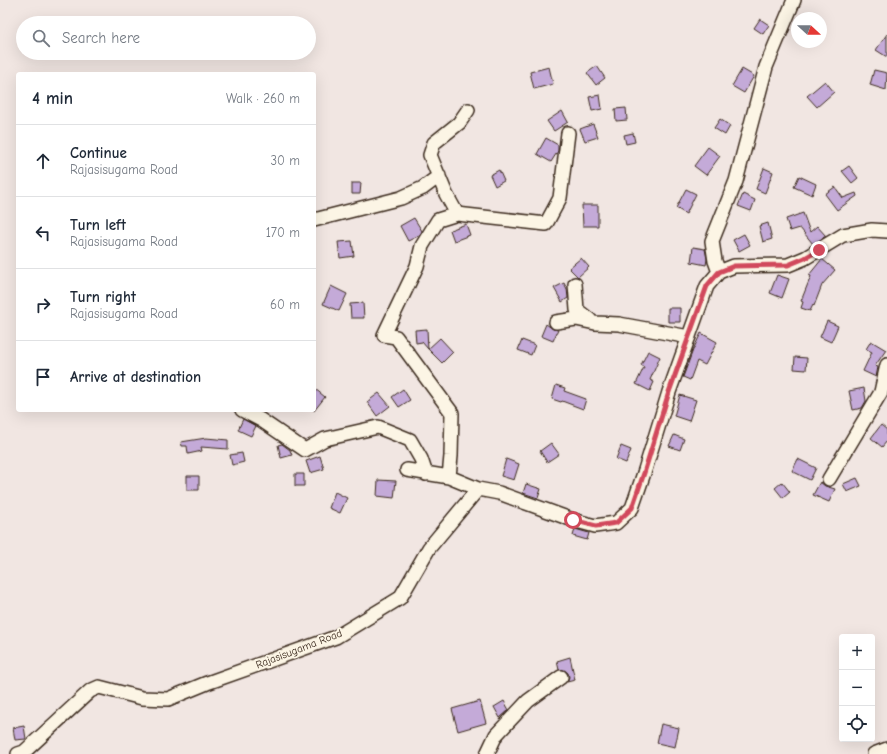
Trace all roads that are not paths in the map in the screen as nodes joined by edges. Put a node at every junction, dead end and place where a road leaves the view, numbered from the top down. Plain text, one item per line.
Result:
1 (794, 0) edge
2 (468, 110) dead end
3 (568, 133) dead end
4 (439, 176) junction
5 (457, 214) junction
6 (316, 219) edge
7 (887, 230) edge
8 (719, 272) junction
9 (575, 284) dead end
10 (556, 322) dead end
11 (595, 323) junction
12 (689, 337) junction
13 (887, 365) edge
14 (246, 412) edge
15 (407, 470) dead end
16 (426, 474) junction
17 (449, 477) junction
18 (829, 479) dead end
19 (478, 489) junction
20 (561, 677) dead end
21 (485, 739) dead end
22 (887, 749) edge
23 (18, 754) edge
24 (487, 754) edge
25 (874, 754) edge

1 - 8 street
2 - 4 street
3 - 5 street
4 - 5 street
4 - 6 street
5 - 17 street
7 - 8 street
8 - 12 street
9 - 11 street
10 - 11 street
11 - 12 street
12 - 19 street
13 - 18 street
14 - 16 street
15 - 16 street
16 - 17 street
17 - 19 street
19 - 23 street, Rajasisugama Road
20 - 24 street
21 - 24 street
22 - 25 street

